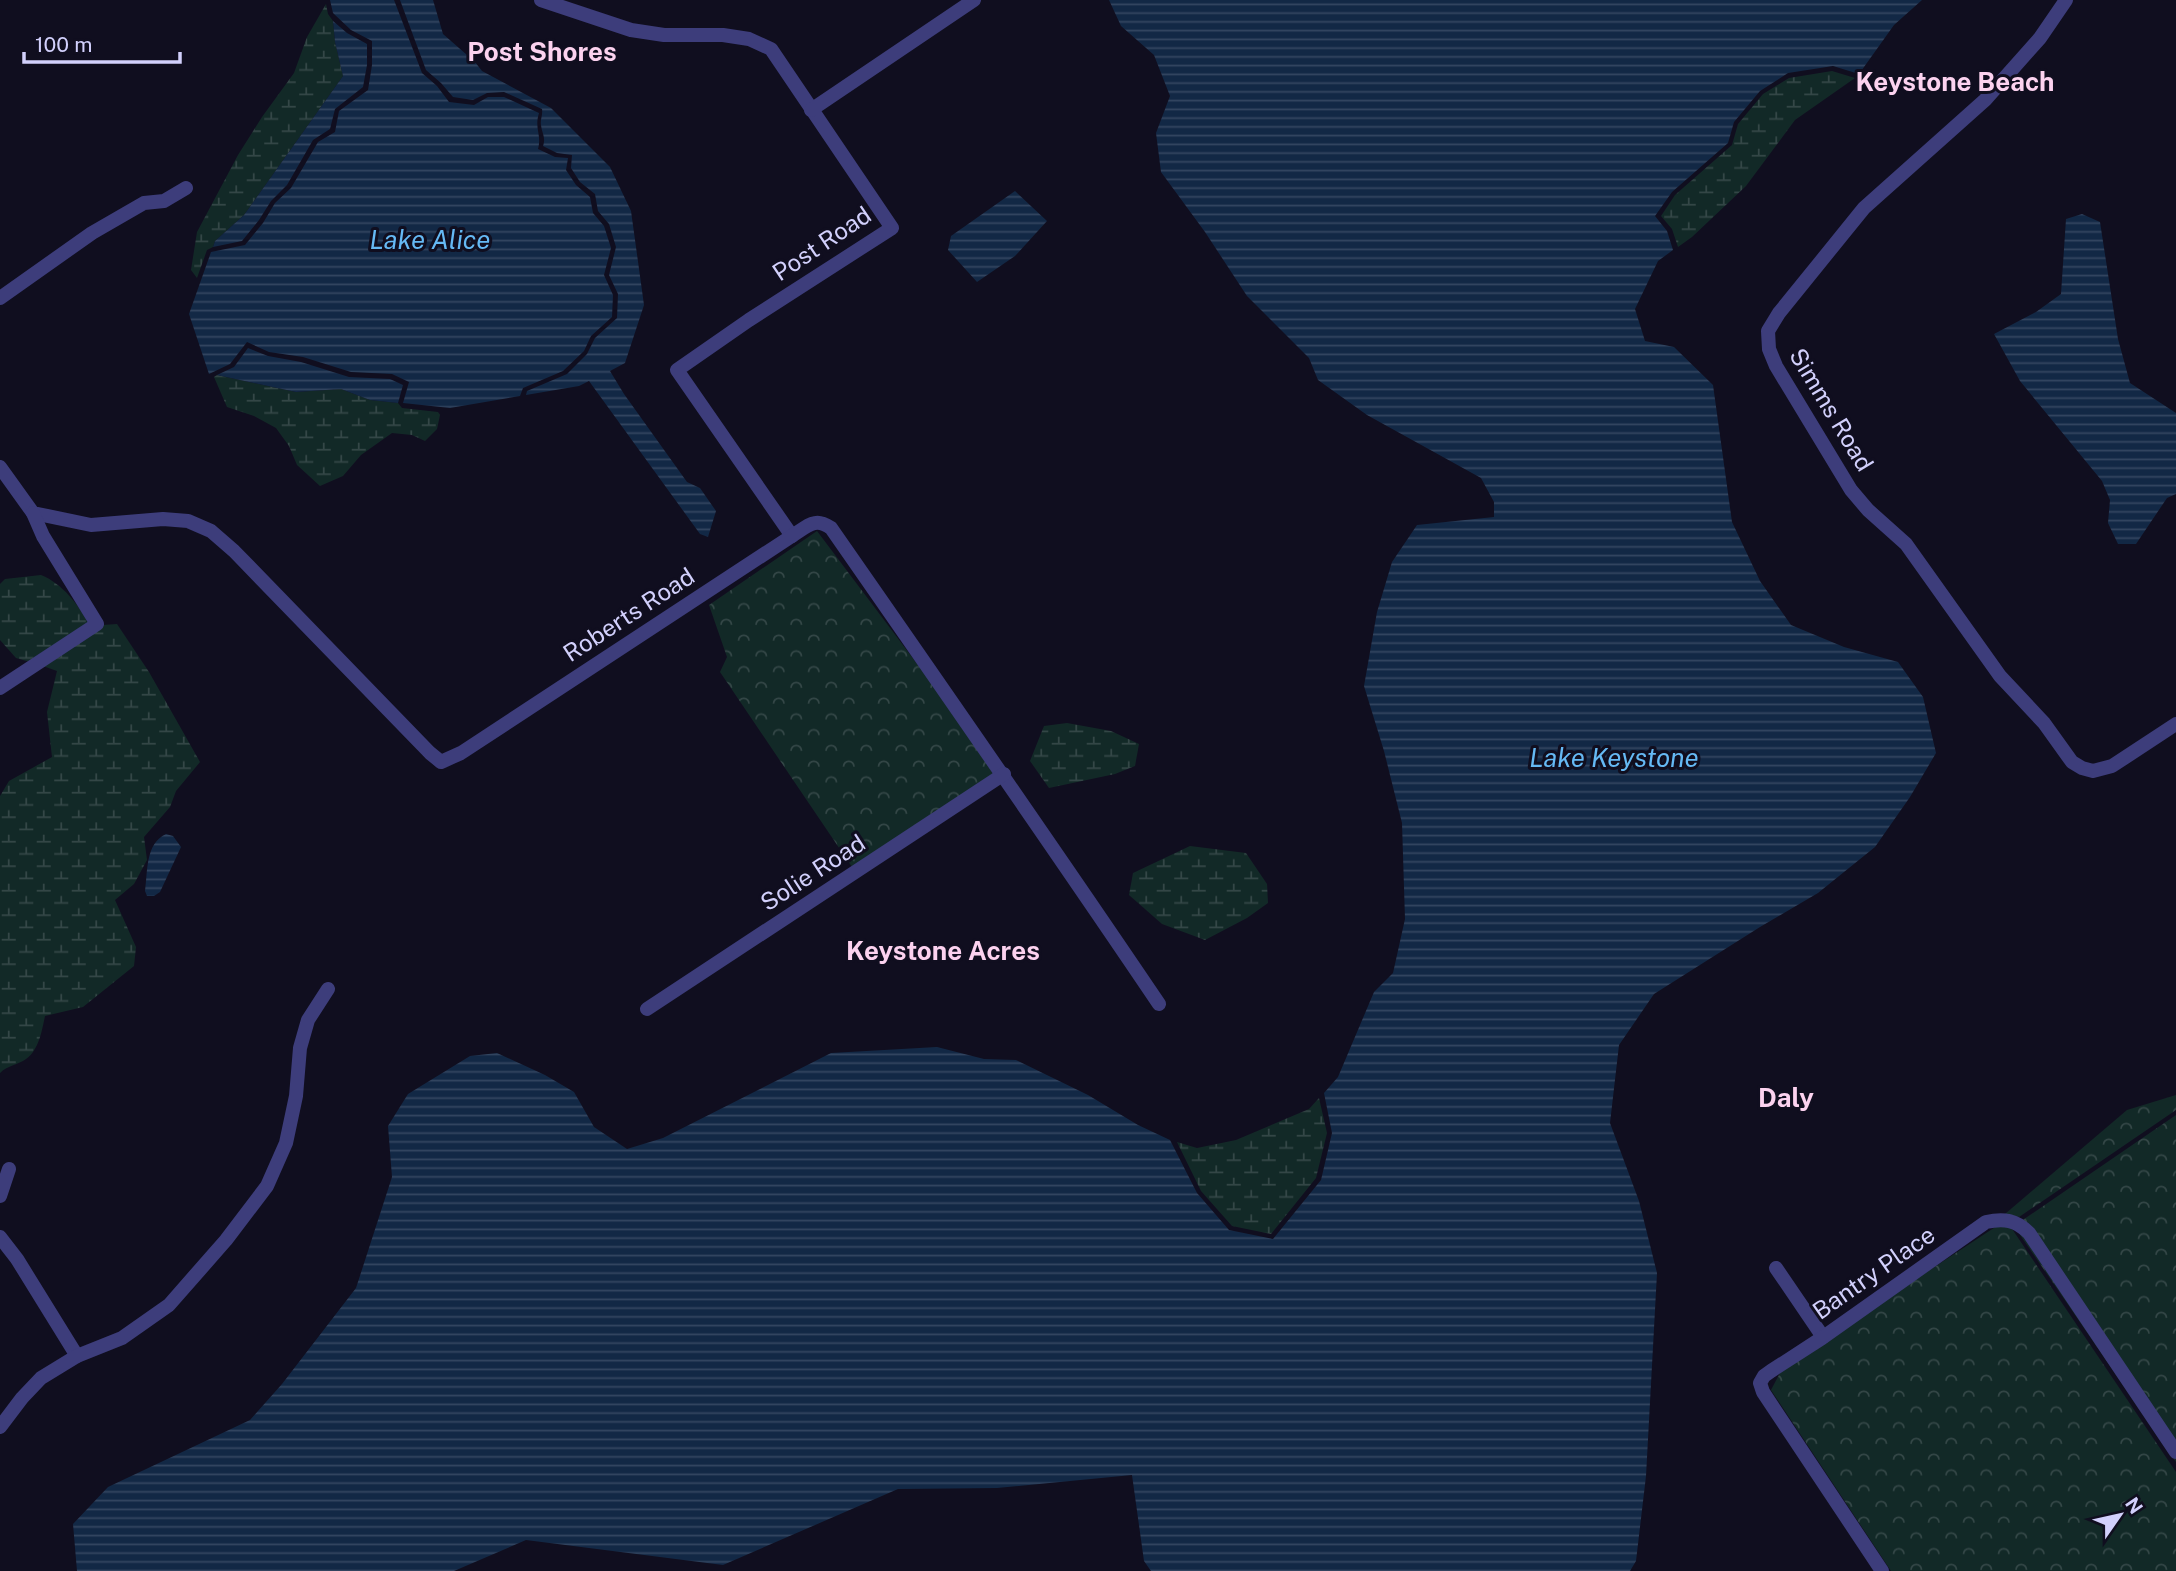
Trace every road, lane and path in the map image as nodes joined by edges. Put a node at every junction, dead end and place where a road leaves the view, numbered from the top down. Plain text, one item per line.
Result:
1 (541, 0) edge
2 (974, 0) edge
3 (2066, 0) edge
4 (811, 110) junction
5 (186, 188) dead end
6 (0, 298) edge
7 (0, 467) edge
8 (5, 484) edge
9 (33, 513) junction
10 (792, 536) junction
11 (0, 688) edge
12 (2176, 724) edge
13 (1004, 774) junction
14 (328, 989) dead end
15 (1159, 1004) dead end
16 (647, 1009) dead end
17 (9, 1169) dead end
18 (0, 1196) edge
19 (0, 1237) edge
20 (1776, 1268) dead end
21 (1823, 1337) junction
22 (77, 1356) junction
23 (0, 1427) edge
24 (2176, 1452) edge
25 (1882, 1571) edge

1 - 4 street, Post Road
2 - 4 street
3 - 12 street, Simms Road
4 - 10 street, Post Road
5 - 6 street
7 - 8 street
8 - 9 street
9 - 10 street, Roberts Road
9 - 11 street
10 - 13 street, Roberts Road
13 - 15 street, Roberts Road
13 - 16 street, Solie Road
14 - 22 street
17 - 18 street
19 - 22 street
20 - 21 street
21 - 24 street, Bantry Place
21 - 25 street, Bantry Place
22 - 23 street

